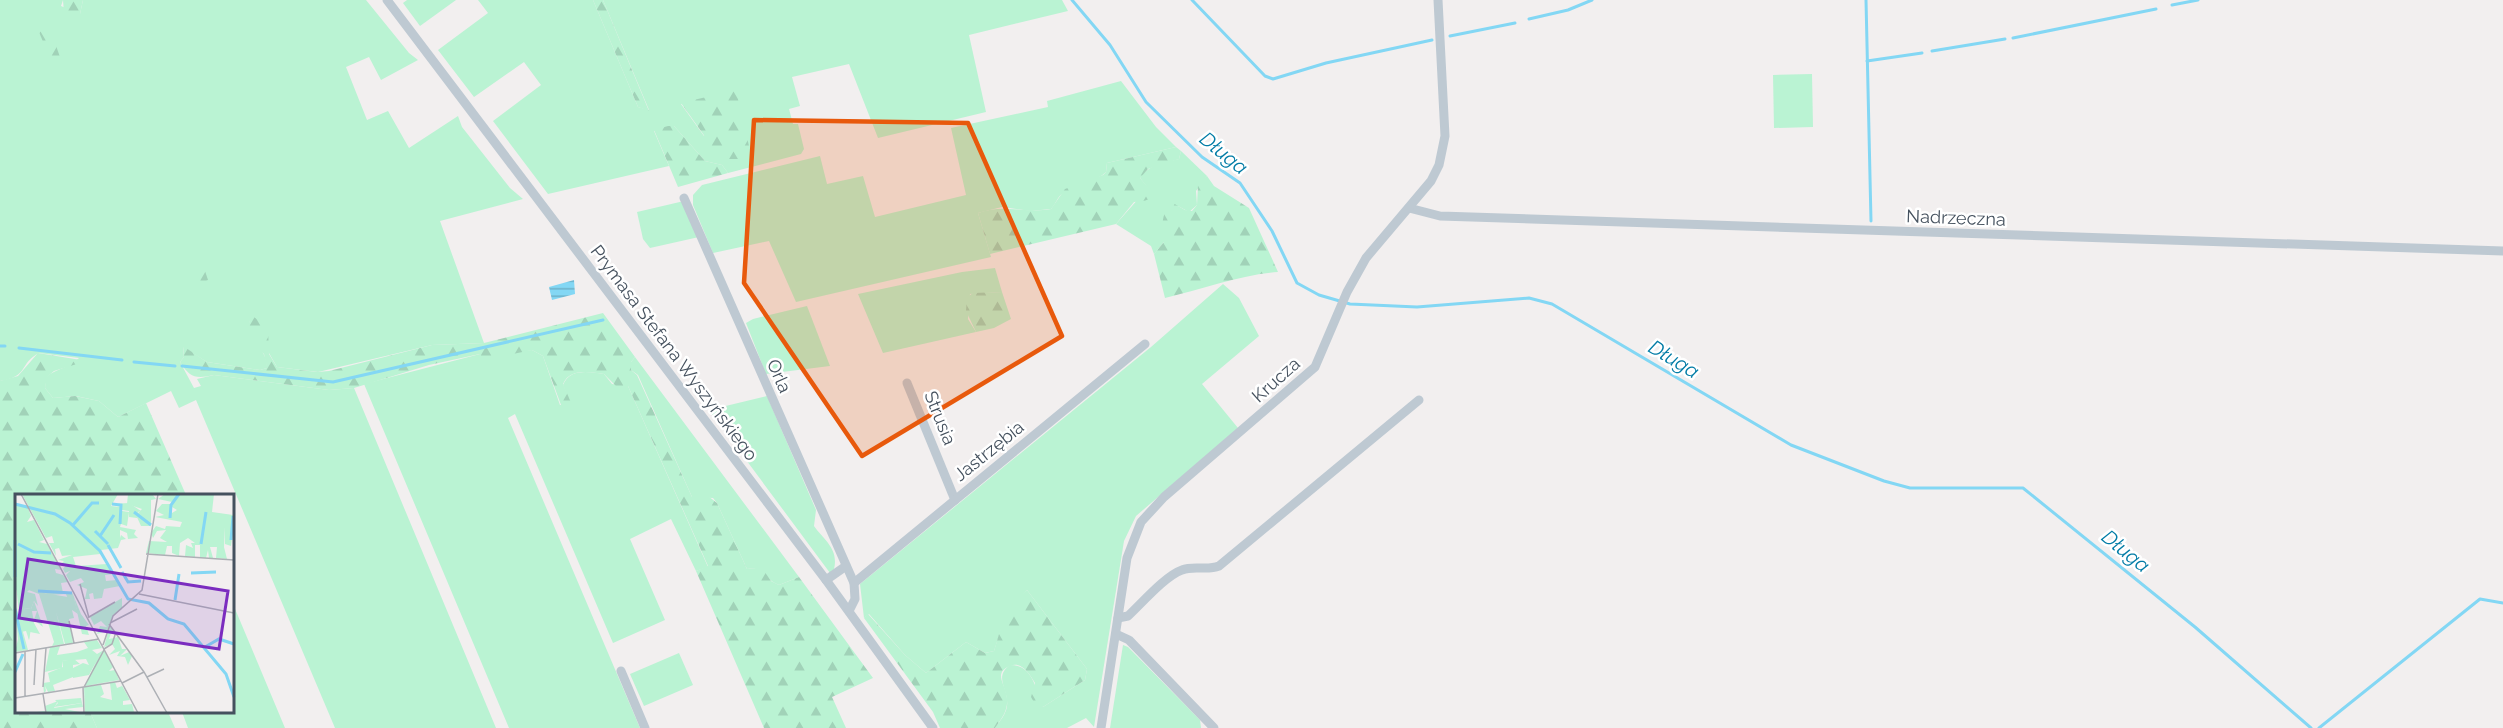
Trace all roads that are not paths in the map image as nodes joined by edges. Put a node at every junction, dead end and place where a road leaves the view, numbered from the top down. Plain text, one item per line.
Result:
1 (387, 0) edge
2 (1438, 0) edge
3 (684, 198) dead end
4 (1409, 208) junction
5 (2503, 251) edge
6 (1145, 344) dead end
7 (908, 383) dead end
8 (1419, 400) dead end
9 (956, 500) junction
10 (846, 566) junction
11 (826, 580) junction
12 (854, 583) junction
13 (849, 611) junction
14 (1118, 618) junction
15 (1116, 634) junction
16 (621, 671) dead end
17 (1209, 726) edge
18 (645, 728) edge
19 (933, 728) edge
20 (1101, 728) edge

1 - 11 street, Prymasa Stefana Wyszyńskiego
2 - 4 street, Krucza
3 - 10 street, Orla
4 - 5 street, Nadrzeczna
4 - 14 street, Krucza
6 - 9 street, Jastrzębia
7 - 9 street, Strusia
8 - 14 street
9 - 12 street, Jastrzębia
10 - 11 street
10 - 12 street, Orla
11 - 13 street, Prymasa Stefana Wyszyńskiego
12 - 13 street
13 - 19 street, Prymasa Stefana Wyszyńskiego
14 - 15 street, Krucza
15 - 17 street
15 - 20 street, Krucza
16 - 18 street

